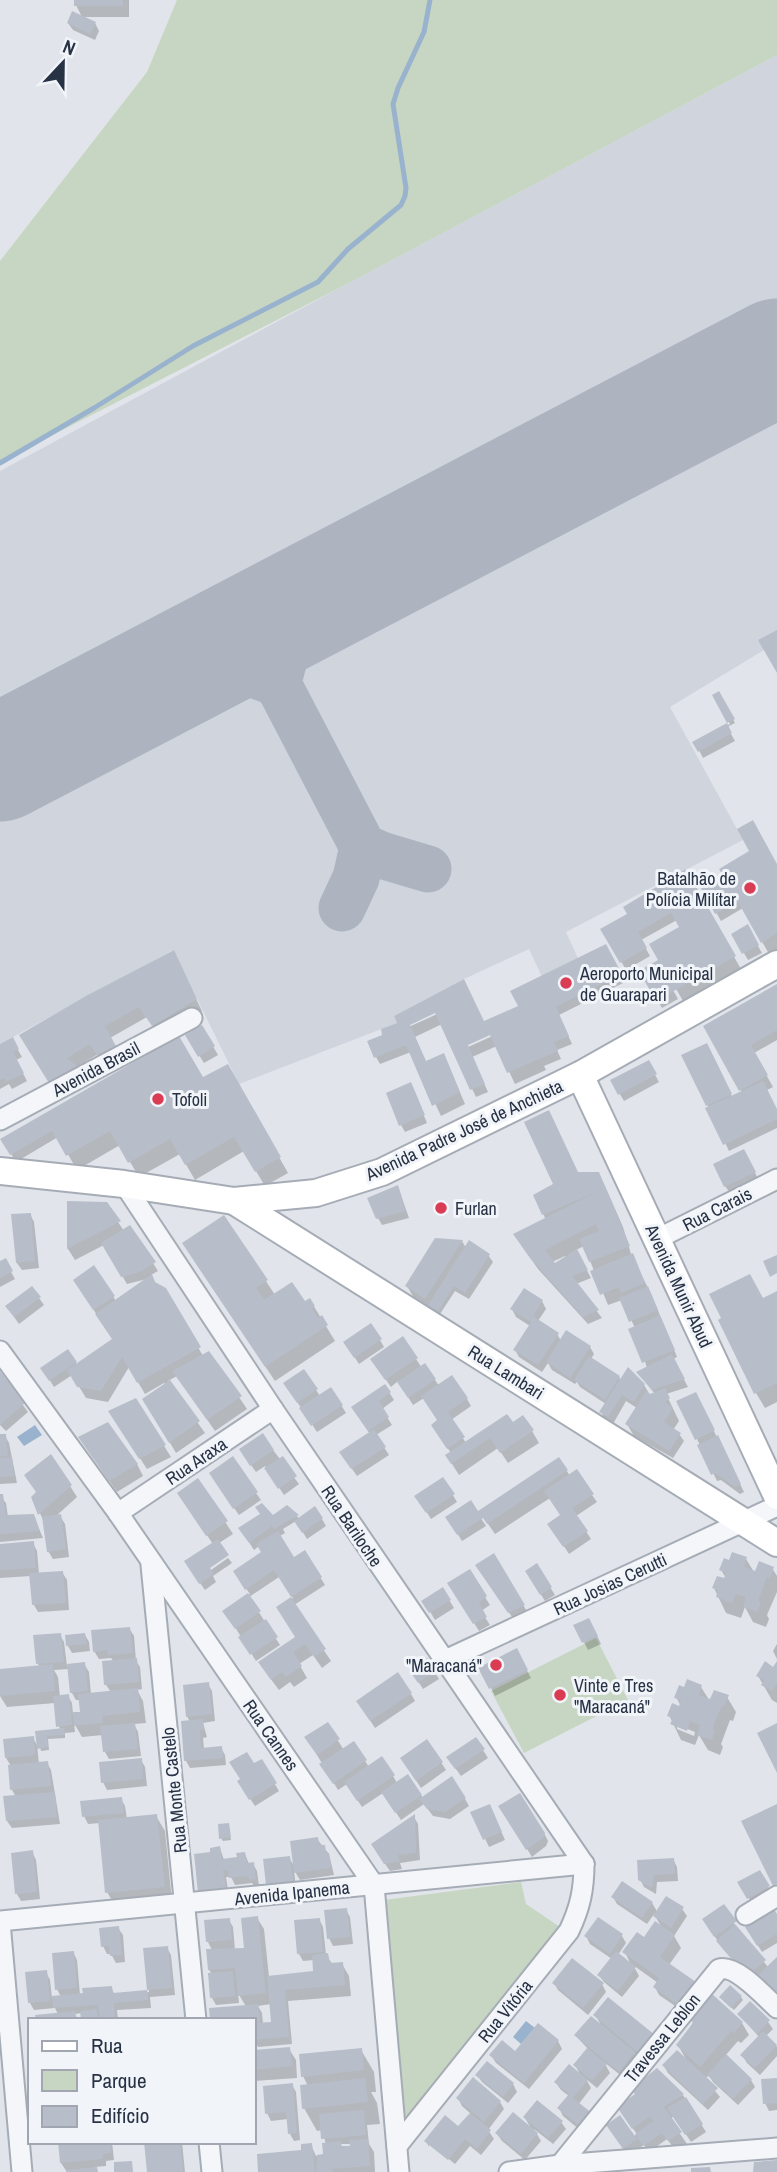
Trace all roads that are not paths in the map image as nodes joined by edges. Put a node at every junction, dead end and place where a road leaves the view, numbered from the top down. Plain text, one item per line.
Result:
1 (777, 964) edge
2 (192, 1018) dead end
3 (580, 1075) junction
4 (0, 1121) edge
5 (0, 1171) edge
6 (777, 1179) edge
7 (124, 1184) junction
8 (234, 1200) junction
9 (657, 1239) junction
10 (0, 1351) edge
11 (273, 1409) junction
12 (777, 1496) edge
13 (777, 1506) edge
14 (118, 1513) junction
15 (744, 1522) junction
16 (777, 1543) edge
17 (151, 1560) junction
18 (443, 1661) junction
19 (584, 1864) junction
20 (374, 1885) junction
21 (777, 1896) edge
22 (185, 1903) junction
23 (746, 1916) dead end
24 (0, 1922) edge
25 (777, 2008) edge
26 (197, 2018) edge
27 (209, 2144) edge
28 (397, 2146) junction
29 (777, 2148) edge
30 (560, 2165) junction
31 (22, 2172) edge
32 (212, 2172) edge
33 (399, 2172) edge
34 (509, 2172) edge

1 - 3 street, Avenida Padre José de Anchieta
2 - 4 street, Avenida Brasil
3 - 8 street, Avenida Padre José de Anchieta
3 - 9 street, Avenida Munir Abud
5 - 7 street, Avenida Padre José de Anchieta
6 - 9 street, Rua Carais
7 - 8 street, Avenida Padre José de Anchieta
7 - 11 street, Rua Bariloche
8 - 15 street, Rua Lambari
9 - 12 street, Avenida Munir Abud
10 - 14 street, Rua Cannes
11 - 14 street, Rua Araxa
11 - 18 street, Rua Bariloche
13 - 15 street, Rua Josias Cerutti
14 - 17 street, Rua Cannes
15 - 16 street, Rua Lambari
15 - 18 street, Rua Josias Cerutti
17 - 20 street, Rua Cannes
17 - 22 street, Rua Monte Castelo
18 - 19 street, Rua Bariloche
19 - 20 street, Avenida Ipanema
19 - 28 street, Rua Vitória
20 - 22 street, Avenida Ipanema
20 - 28 street, Rua Cannes
21 - 23 street
22 - 24 street, Avenida Ipanema
22 - 26 street, Rua Monte Castelo
24 - 31 street
25 - 30 street, Travessa Leblon
27 - 32 street
28 - 33 street, Rua Cannes
29 - 30 street
30 - 34 street

